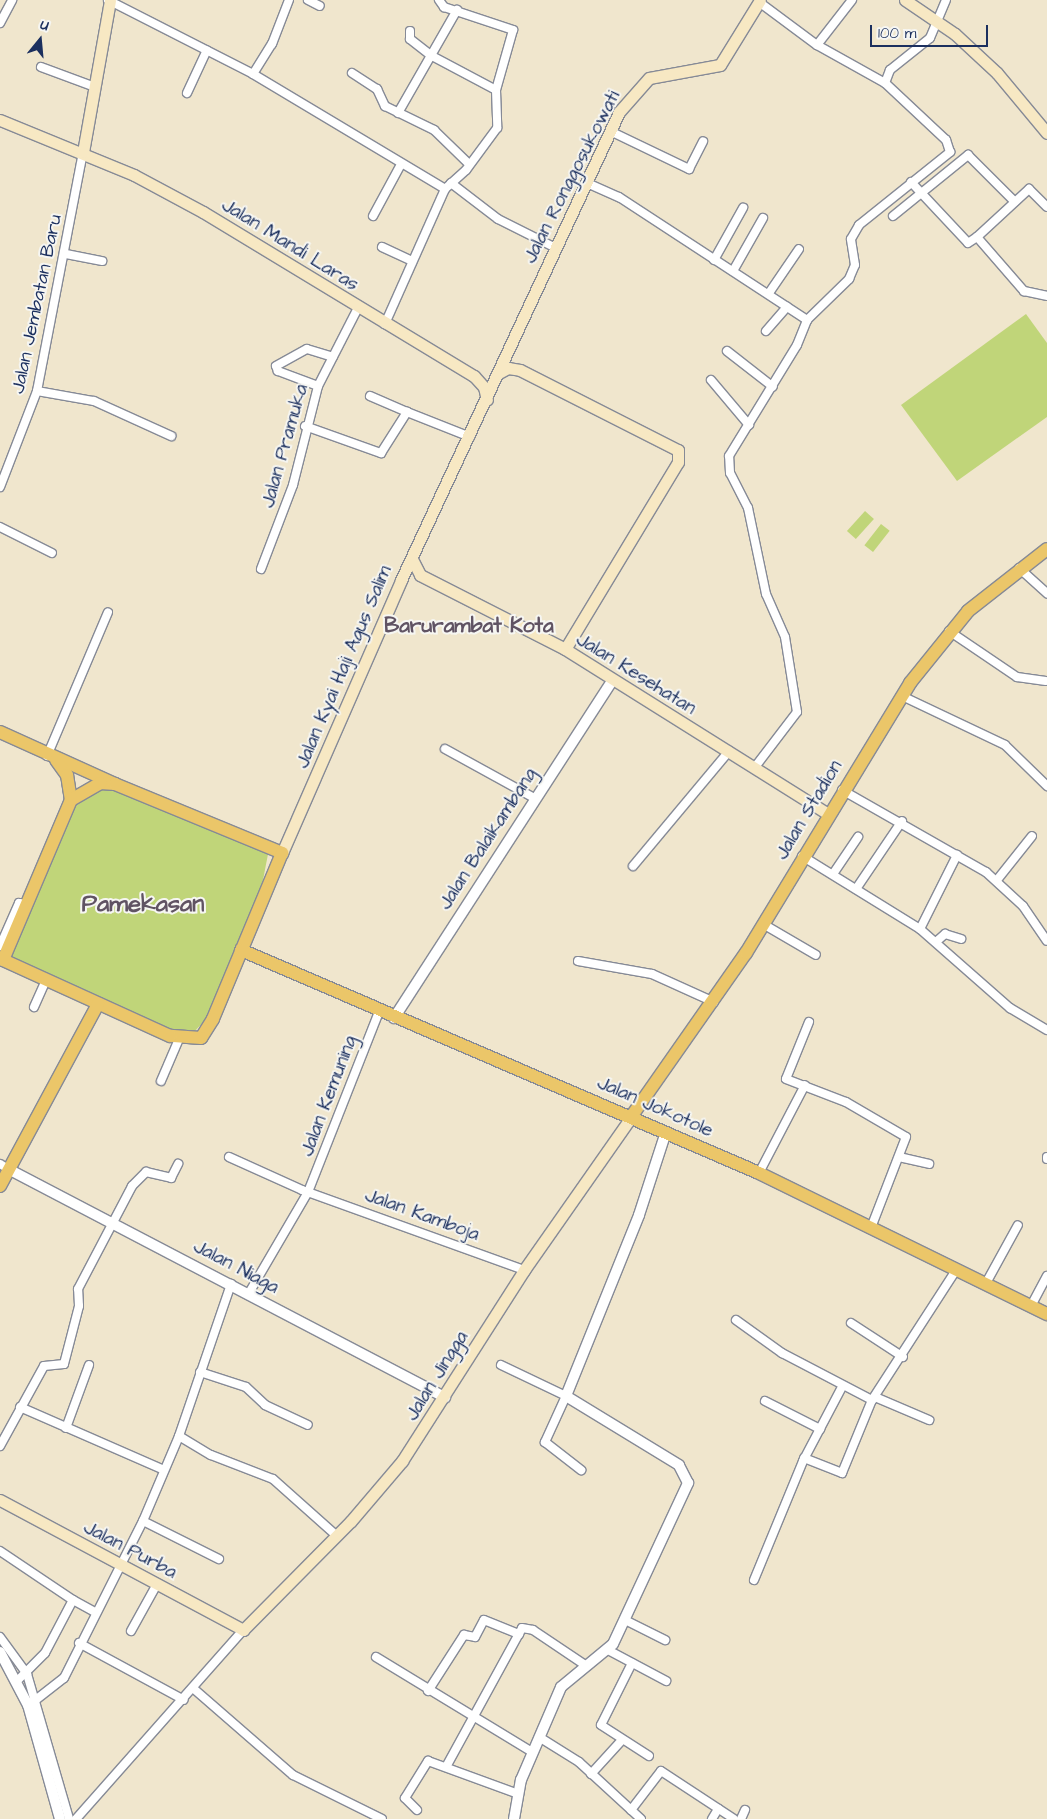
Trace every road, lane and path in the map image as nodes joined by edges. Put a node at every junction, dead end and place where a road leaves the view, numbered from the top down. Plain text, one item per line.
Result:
1 (12, 0) edge
2 (109, 0) edge
3 (289, 0) edge
4 (308, 0) edge
5 (439, 0) edge
6 (852, 0) edge
7 (905, 0) edge
8 (946, 0) edge
9 (759, 1) edge
10 (320, 6) dead end
11 (457, 10) junction
12 (0, 23) edge
13 (940, 24) junction
14 (410, 31) dead end
15 (817, 45) junction
16 (207, 50) junction
17 (432, 56) junction
18 (41, 67) dead end
19 (352, 73) dead end
20 (253, 74) junction
21 (885, 83) junction
22 (92, 86) junction
23 (496, 90) junction
24 (187, 93) dead end
25 (398, 113) junction
26 (0, 120) edge
27 (610, 131) junction
28 (1047, 133) edge
29 (703, 141) dead end
30 (83, 152) junction
31 (469, 164) junction
32 (400, 166) junction
33 (587, 182) junction
34 (451, 183) junction
35 (916, 188) junction
36 (444, 189) junction
37 (1015, 202) junction
38 (1047, 206) edge
39 (743, 208) dead end
40 (373, 216) dead end
41 (893, 216) dead end
42 (763, 218) dead end
43 (977, 237) junction
44 (382, 247) dead end
45 (554, 247) junction
46 (799, 249) dead end
47 (66, 254) junction
48 (714, 260) junction
49 (102, 261) dead end
50 (412, 262) junction
51 (733, 271) junction
52 (770, 293) junction
53 (1047, 296) edge
54 (787, 306) junction
55 (358, 308) junction
56 (807, 320) junction
57 (385, 324) junction
58 (766, 331) dead end
59 (510, 351) junction
60 (727, 351) dead end
61 (333, 357) junction
62 (520, 370) junction
63 (499, 372) junction
64 (474, 376) junction
65 (711, 380) dead end
66 (318, 386) junction
67 (773, 387) junction
68 (37, 391) junction
69 (370, 396) dead end
70 (487, 401) junction
71 (407, 412) junction
72 (749, 425) junction
73 (305, 426) junction
74 (169, 435) dead end
75 (470, 437) junction
76 (0, 487) edge
77 (0, 526) edge
78 (1047, 549) edge
79 (52, 553) dead end
80 (412, 559) junction
81 (1019, 568) junction
82 (261, 569) dead end
83 (420, 575) junction
84 (401, 580) junction
85 (1047, 593) edge
86 (108, 612) dead end
87 (950, 630) junction
88 (565, 649) junction
89 (613, 680) junction
90 (1046, 681) edge
91 (902, 696) junction
92 (0, 732) edge
93 (445, 748) dead end
94 (729, 751) junction
95 (52, 758) junction
96 (761, 771) junction
97 (115, 784) junction
98 (1047, 786) edge
99 (842, 790) junction
100 (534, 798) junction
101 (71, 800) junction
102 (828, 814) junction
103 (902, 821) junction
104 (858, 836) dead end
105 (1032, 836) dead end
106 (282, 853) junction
107 (958, 855) junction
108 (802, 856) junction
109 (633, 866) dead end
110 (833, 874) junction
111 (997, 880) junction
112 (856, 888) junction
113 (28, 904) junction
114 (764, 924) junction
115 (920, 929) junction
116 (961, 939) dead end
117 (1, 940) edge
118 (937, 941) junction
119 (1047, 941) edge
120 (241, 950) junction
121 (816, 954) dead end
122 (1, 960) edge
123 (578, 961) dead end
124 (46, 980) junction
125 (714, 1002) junction
126 (98, 1004) junction
127 (34, 1007) dead end
128 (379, 1012) junction
129 (394, 1018) junction
130 (809, 1022) dead end
131 (1047, 1030) edge
132 (179, 1039) junction
133 (161, 1081) dead end
134 (805, 1085) junction
135 (635, 1118) junction
136 (666, 1132) junction
137 (899, 1156) junction
138 (229, 1157) dead end
139 (178, 1164) dead end
140 (929, 1164) dead end
141 (5, 1167) edge
142 (759, 1173) junction
143 (0, 1186) edge
144 (308, 1192) junction
145 (112, 1223) junction
146 (872, 1225) junction
147 (1018, 1225) dead end
148 (953, 1268) junction
149 (524, 1270) junction
150 (1047, 1276) edge
151 (231, 1284) junction
152 (985, 1285) junction
153 (249, 1293) junction
154 (1031, 1306) junction
155 (1047, 1314) edge
156 (736, 1320) dead end
157 (851, 1323) dead end
158 (900, 1355) junction
159 (89, 1365) dead end
160 (501, 1365) dead end
161 (200, 1372) junction
162 (842, 1387) junction
163 (566, 1396) junction
164 (444, 1397) junction
165 (870, 1399) junction
166 (765, 1401) dead end
167 (20, 1407) junction
168 (930, 1420) dead end
169 (308, 1425) dead end
170 (66, 1428) junction
171 (820, 1429) junction
172 (178, 1436) junction
173 (0, 1446) edge
174 (804, 1458) junction
175 (164, 1470) junction
176 (581, 1470) dead end
177 (0, 1500) edge
178 (143, 1521) junction
179 (336, 1536) junction
180 (0, 1551) edge
181 (219, 1559) dead end
182 (120, 1564) junction
183 (754, 1580) dead end
184 (157, 1584) junction
185 (73, 1600) junction
186 (95, 1612) junction
187 (625, 1620) junction
188 (243, 1630) junction
189 (130, 1631) dead end
190 (518, 1634) junction
191 (0, 1637) edge
192 (665, 1640) dead end
193 (79, 1643) junction
194 (608, 1650) junction
195 (0, 1652) edge
196 (376, 1657) dead end
197 (632, 1663) junction
198 (585, 1665) junction
199 (22, 1677) junction
200 (666, 1681) dead end
201 (194, 1689) junction
202 (428, 1690) junction
203 (184, 1700) junction
204 (33, 1702) junction
205 (472, 1718) junction
206 (539, 1737) junction
207 (621, 1741) junction
208 (532, 1752) junction
209 (649, 1756) dead end
210 (47, 1765) junction
211 (446, 1767) junction
212 (591, 1774) junction
213 (516, 1793) junction
214 (718, 1809) junction
215 (417, 1810) dead end
216 (631, 1810) junction
217 (745, 1810) dead end
218 (60, 1819) edge
219 (69, 1819) edge
220 (76, 1819) edge
221 (382, 1819) edge
222 (514, 1819) edge
223 (641, 1819) edge
224 (712, 1819) edge
225 (734, 1819) edge
226 (741, 1819) edge

1 - 12 street
2 - 16 street
2 - 22 main road
3 - 20 street
4 - 10 street
5 - 11 street
6 - 15 street
7 - 13 main road
8 - 13 street
9 - 15 street
9 - 27 main road, Jalan Ronggosukowati
11 - 17 street
11 - 23 street
13 - 21 street
13 - 28 main road
14 - 17 street
15 - 21 street
16 - 20 street
16 - 24 street
17 - 23 street
17 - 25 street
18 - 22 street
19 - 25 street
20 - 32 street
21 - 35 street
22 - 30 main road
23 - 31 street
25 - 31 street
26 - 30 main road, Jalan Mandi Laras
27 - 29 street
27 - 33 main road, Jalan Ronggosukowati
30 - 47 street, Jalan Jembatan Baru
30 - 55 main road, Jalan Mandi Laras
31 - 34 street
32 - 36 street
32 - 40 street
33 - 45 main road, Jalan Ronggosukowati
33 - 48 street
34 - 36 street
34 - 45 street
35 - 37 street
35 - 41 street
35 - 43 street
35 - 56 street
36 - 50 street
37 - 38 street
37 - 43 street
39 - 48 street
42 - 51 street
43 - 53 street
44 - 50 street
45 - 59 main road, Jalan Ronggosukowati
46 - 52 street
47 - 49 street
47 - 68 street, Jalan Jembatan Baru
48 - 51 street
50 - 57 street
51 - 52 street
52 - 54 street
54 - 56 street
54 - 58 street
55 - 57 main road, Jalan Mandi Laras
55 - 61 street, Jalan Pramuka
56 - 67 street
57 - 64 main road, Jalan Mandi Laras
59 - 62 main road
59 - 63 main road, Jalan Ronggosukowati
60 - 67 street
61 - 66 street, Jalan Pramuka
61 - 66 street
62 - 63 main road
62 - 88 main road
63 - 64 main road
63 - 70 main road, Jalan Kyai Haji Agus Salim
64 - 70 main road
65 - 72 street
66 - 73 street, Jalan Pramuka
67 - 72 street
68 - 74 street
68 - 76 street, Jalan Jembatan Baru
69 - 71 street
70 - 75 main road, Jalan Kyai Haji Agus Salim
71 - 73 street
71 - 75 street
72 - 96 street
73 - 82 street, Jalan Pramuka
75 - 80 main road, Jalan Kyai Haji Agus Salim
77 - 79 street
78 - 81 main road, Jalan Stadion
80 - 83 main road
80 - 84 main road, Jalan Kyai Haji Agus Salim
81 - 85 street
81 - 87 main road, Jalan Stadion
83 - 84 main road
83 - 88 main road, Jalan Kesehatan
84 - 106 main road, Jalan Kyai Haji Agus Salim
86 - 95 street
87 - 90 street
87 - 91 main road, Jalan Stadion
88 - 89 main road, Jalan Kesehatan
89 - 94 main road, Jalan Kesehatan
89 - 100 street, Jalan Balaikambang
91 - 98 street
91 - 99 main road, Jalan Stadion
92 - 95 main road
93 - 100 street
94 - 96 main road, Jalan Kesehatan
94 - 109 street
95 - 97 main road
95 - 101 main road
96 - 102 main road, Jalan Kesehatan
97 - 101 main road
97 - 106 main road
99 - 102 main road, Jalan Stadion
99 - 103 street
100 - 129 street, Jalan Balaikambang
101 - 113 main road
102 - 108 main road, Jalan Stadion
103 - 107 street
103 - 112 street
104 - 110 street
105 - 111 street
106 - 120 main road, Jalan Kyai Haji Agus Salim
107 - 111 street
107 - 115 street
108 - 110 street
108 - 114 main road, Jalan Stadion
110 - 112 street
111 - 119 street
112 - 115 street
113 - 117 street
113 - 122 main road
114 - 121 street
114 - 125 main road, Jalan Stadion
115 - 118 street
116 - 118 street
118 - 131 street
120 - 128 main road, Jalan Jokotole
120 - 132 main road, Jalan Kyai Haji Agus Salim
122 - 124 main road
123 - 125 street
124 - 126 main road
124 - 127 street
125 - 135 main road, Jalan Stadion
126 - 132 main road
126 - 141 main road
128 - 129 main road, Jalan Jokotole
128 - 144 street, Jalan Kemuning
129 - 135 main road, Jalan Jokotole
130 - 134 street
132 - 133 street
134 - 137 street
134 - 142 street
135 - 136 main road, Jalan Jokotole
135 - 149 main road, Jalan Jingga
136 - 142 main road, Jalan Jokotole
136 - 163 street
137 - 140 street
137 - 146 street
138 - 144 street, Jalan Kamboja
139 - 145 street
141 - 143 main road
141 - 145 street, Jalan Niaga
142 - 146 main road, Jalan Jokotole
144 - 149 street, Jalan Kamboja
144 - 153 street, Jalan Kemuning
145 - 151 street, Jalan Niaga
145 - 167 street
146 - 148 main road, Jalan Jokotole
147 - 152 street
148 - 152 main road, Jalan Jokotole
148 - 158 street
149 - 164 main road, Jalan Jingga
150 - 154 street
151 - 153 street, Jalan Niaga
151 - 161 street
152 - 154 main road, Jalan Jokotole
153 - 164 street, Jalan Niaga
154 - 155 main road, Jalan Jokotole
156 - 162 street
157 - 158 street
158 - 165 street
159 - 170 street
160 - 163 street
161 - 169 street
161 - 172 street
162 - 165 street
162 - 171 street
163 - 176 street
163 - 187 street
164 - 179 main road, Jalan Jingga
165 - 168 street
165 - 174 street
166 - 171 street
167 - 170 street
167 - 173 street
170 - 175 street
171 - 174 street
172 - 175 street
172 - 179 street
174 - 183 street
175 - 178 street
177 - 182 main road, Jalan Purba
178 - 181 street
178 - 182 street
179 - 188 main road, Jalan Jingga
180 - 185 street
182 - 184 main road, Jalan Purba
182 - 186 street
184 - 188 main road, Jalan Purba
184 - 189 street
185 - 186 street
185 - 199 street
186 - 193 street
187 - 192 street
187 - 194 street
188 - 201 street
190 - 198 street
190 - 202 street
190 - 205 street
191 - 199 street
193 - 203 street
193 - 204 street
194 - 197 street
194 - 198 street
195 - 199 street
196 - 202 street
197 - 200 street
197 - 207 street
198 - 206 street
199 - 204 street
199 - 210 street
201 - 203 street
201 - 221 street
202 - 205 street
203 - 220 street
204 - 210 street
205 - 208 street
205 - 211 street
206 - 208 street
206 - 212 street
207 - 209 street
207 - 212 street
208 - 213 street
210 - 218 street
210 - 219 street
211 - 213 street
211 - 215 street
212 - 216 street
213 - 222 street
214 - 216 street
214 - 224 street
214 - 225 street
216 - 223 street
217 - 226 street

